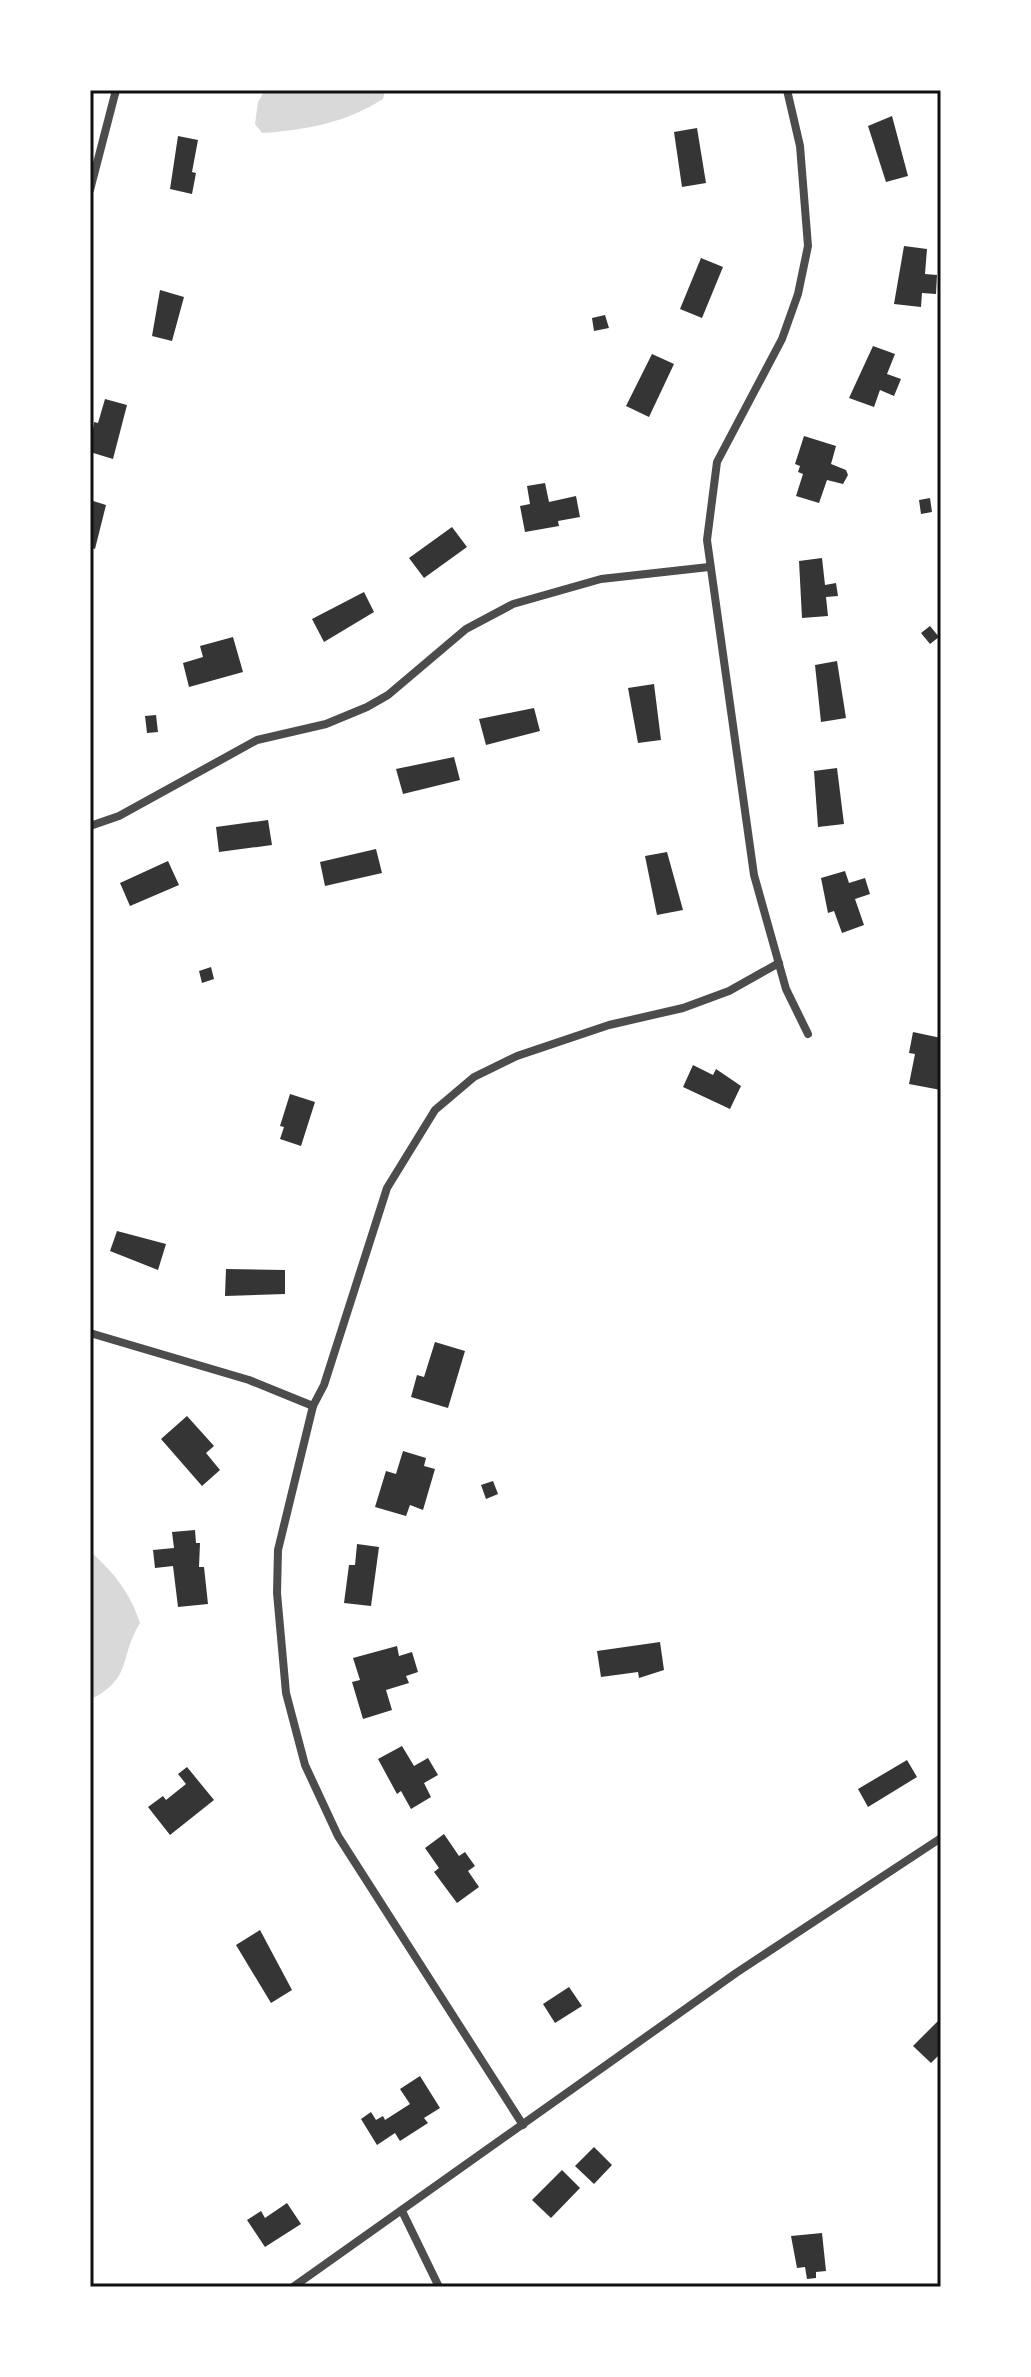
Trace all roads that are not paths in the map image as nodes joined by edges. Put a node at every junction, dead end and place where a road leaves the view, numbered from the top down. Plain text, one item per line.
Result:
1 (116, 90) edge
2 (787, 90) edge
3 (90, 190) edge
4 (709, 567) junction
5 (90, 826) edge
6 (779, 963) junction
7 (808, 1034) dead end
8 (90, 1333) edge
9 (313, 1406) junction
10 (941, 1838) edge
11 (523, 2125) junction
12 (402, 2211) junction
13 (293, 2287) edge
14 (439, 2287) edge

1 - 3 street
2 - 4 street
4 - 5 street
4 - 6 street
6 - 7 street
6 - 9 street
8 - 9 street
9 - 11 street
10 - 11 street
11 - 12 street
12 - 13 street
12 - 14 street

